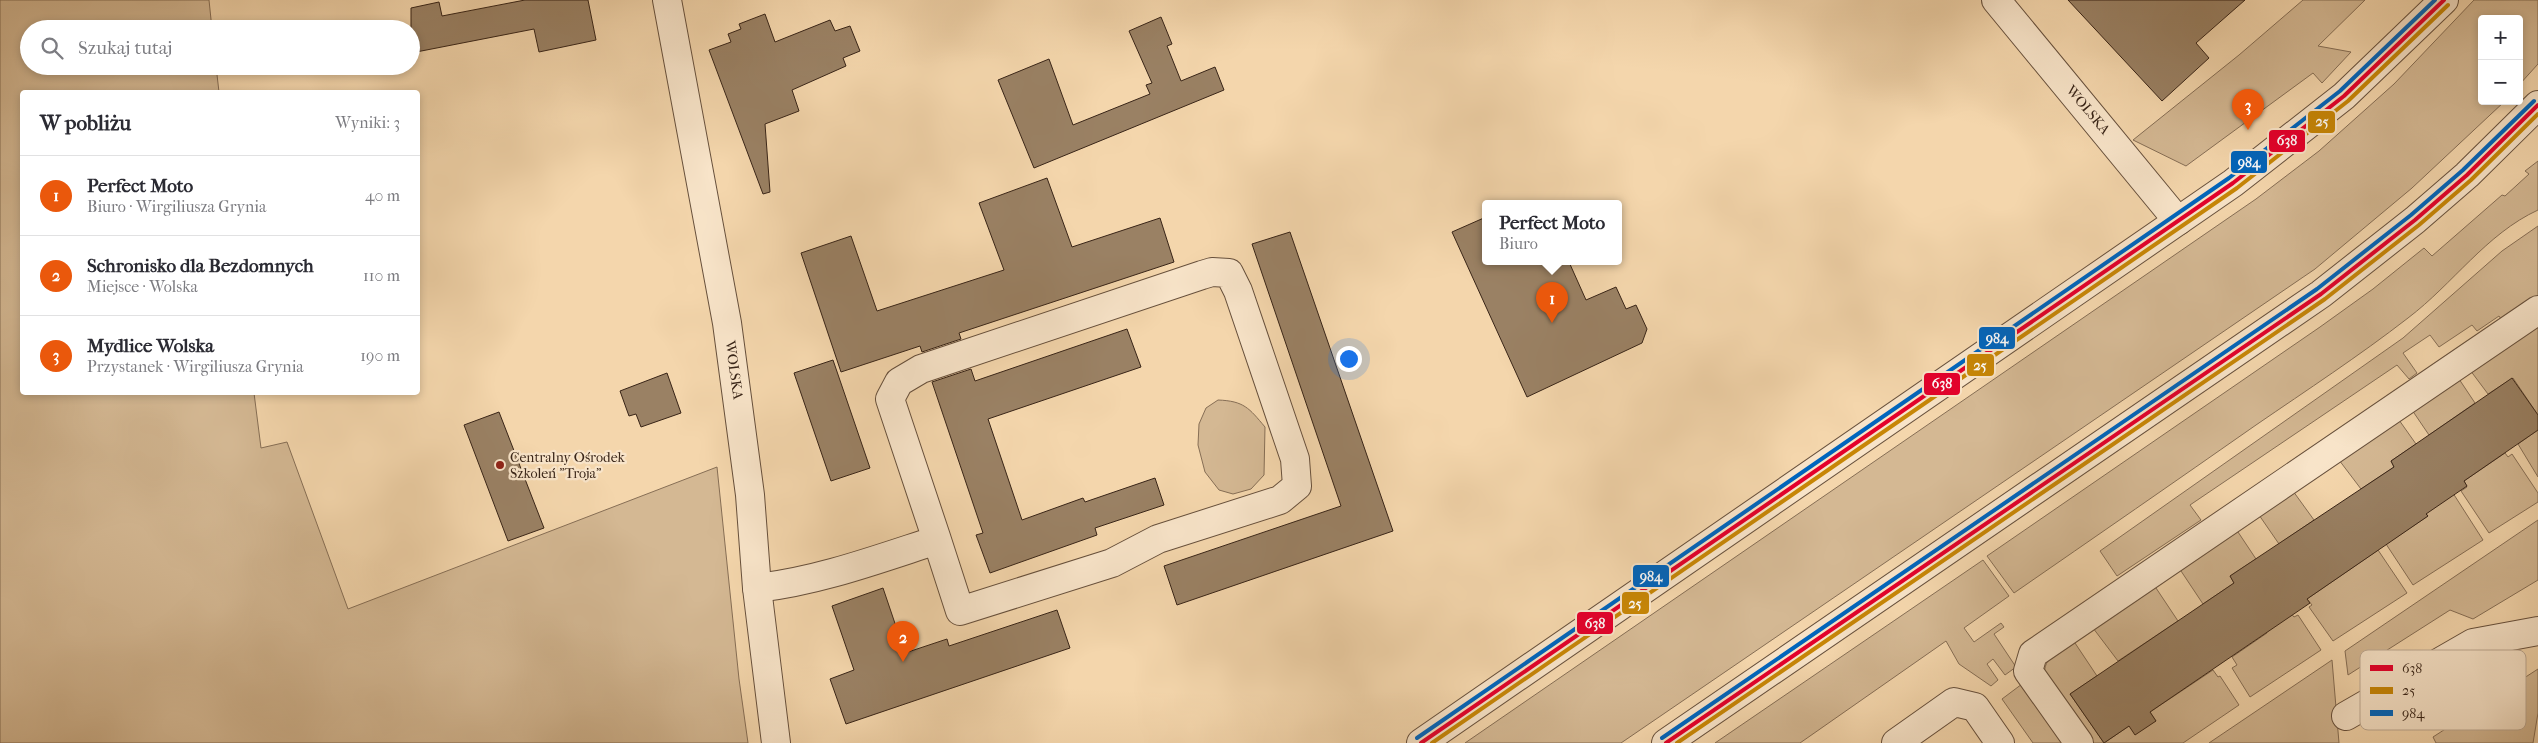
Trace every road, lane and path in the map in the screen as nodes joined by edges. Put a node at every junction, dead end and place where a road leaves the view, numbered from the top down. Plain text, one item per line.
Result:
1 (667, 0) edge
2 (1996, 0) edge
3 (2444, 0) edge
4 (2534, 111) edge
5 (2178, 221) junction
6 (2538, 310) edge
7 (937, 540) junction
8 (757, 588) junction
9 (2538, 631) edge
10 (2461, 650) edge
11 (2360, 708) edge
12 (2346, 716) dead end
13 (776, 743) edge
14 (1421, 743) edge
15 (1666, 743) edge
16 (1896, 743) edge
17 (2000, 743) edge
18 (2079, 743) edge

1 - 8 street, WOLSKA
2 - 5 street, WOLSKA
3 - 5 street
4 - 15 street
5 - 14 street
6 - 18 street
7 - 7 street
7 - 8 street
8 - 13 street, WOLSKA
9 - 10 street
11 - 12 street
16 - 17 street

